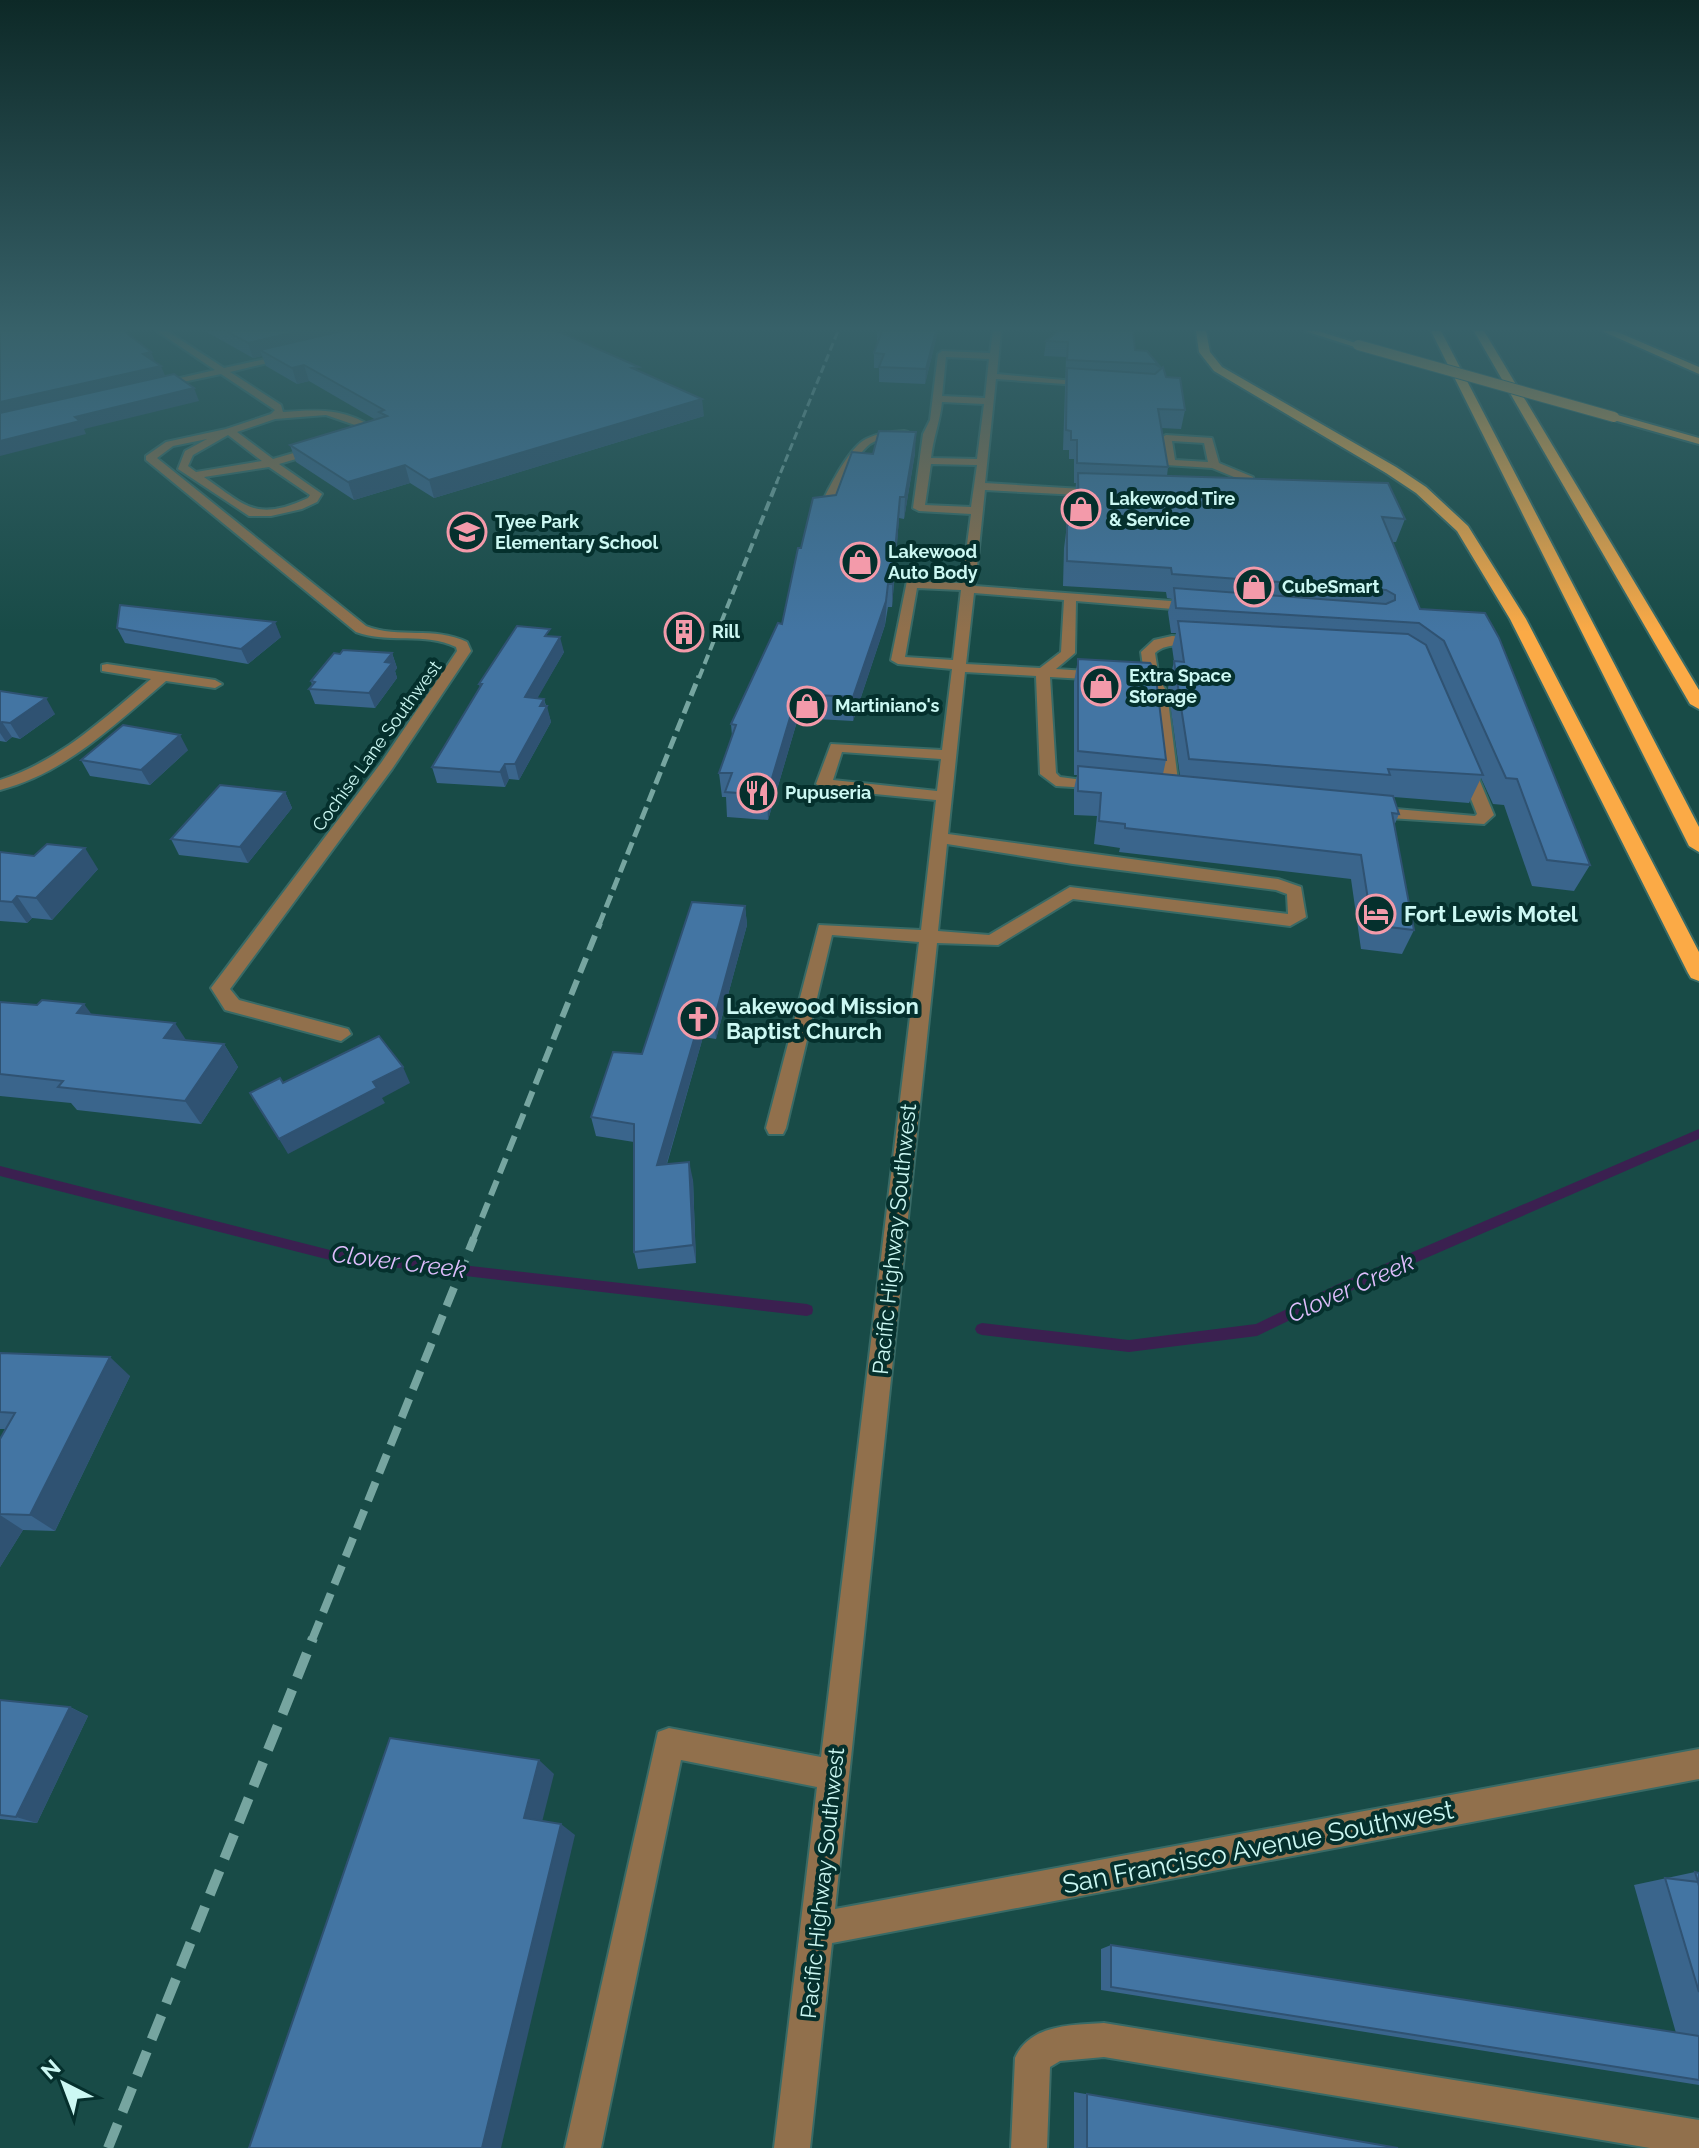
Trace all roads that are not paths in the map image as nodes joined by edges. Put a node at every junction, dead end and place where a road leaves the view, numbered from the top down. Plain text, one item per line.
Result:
1 (228, 431) edge
2 (229, 431) joint
3 (361, 431) edge
4 (929, 431) edge
5 (986, 431) edge
6 (1323, 431) edge
7 (1487, 431) edge
8 (1538, 431) edge
9 (1664, 431) edge
10 (928, 434) junction
11 (1699, 441) edge
12 (926, 461) junction
13 (982, 462) junction
14 (271, 463) junction
15 (1214, 465) junction
16 (197, 475) junction
17 (980, 486) junction
18 (1119, 492) edge
19 (1237, 495) edge
20 (825, 509) edge
21 (977, 511) junction
22 (968, 588) junction
23 (1070, 597) junction
24 (1208, 608) edge
25 (1216, 643) edge
26 (959, 666) junction
27 (107, 668) dead end
28 (1043, 673) junction
29 (163, 676) junction
30 (1152, 679) junction
31 (215, 684) dead end
32 (1699, 704) edge
33 (1458, 748) edge
34 (949, 755) junction
35 (0, 785) edge
36 (1114, 787) edge
37 (945, 796) junction
38 (1203, 796) edge
39 (1356, 810) edge
40 (940, 838) junction
41 (1699, 846) edge
42 (1073, 859) junction
43 (1070, 893) junction
44 (928, 938) junction
45 (1699, 973) edge
46 (341, 1034) dead end
47 (776, 1128) dead end
48 (1699, 1764) edge
49 (834, 1775) junction
50 (817, 1929) junction
51 (1699, 2138) edge
52 (583, 2148) edge
53 (792, 2148) edge
54 (1029, 2148) edge

1 - 46 street, Cochise Lane Southwest
2 - 14 street
2 - 16 street
3 - 14 street, Cochise Lane Southwest
4 - 10 street
5 - 13 street, Pacific Highway Southwest
6 - 45 highway
7 - 41 highway
8 - 32 highway
9 - 11 main road, bridge
10 - 12 street
10 - 20 street
12 - 13 street
12 - 21 street
13 - 17 street, Pacific Highway Southwest
14 - 16 street
14 - 16 street
15 - 15 street
15 - 19 street
17 - 18 street
17 - 21 street, Pacific Highway Southwest
21 - 22 street, Pacific Highway Southwest
22 - 23 street
22 - 26 street, Pacific Highway Southwest
22 - 26 street
23 - 24 street
23 - 28 street
25 - 30 street
26 - 28 street
26 - 34 street, Pacific Highway Southwest
27 - 29 street
28 - 30 street
28 - 36 street
29 - 31 street
29 - 35 street
30 - 38 street
33 - 39 street
34 - 37 street, Pacific Highway Southwest
34 - 37 street
37 - 40 street, Pacific Highway Southwest
40 - 42 street
40 - 44 street, Pacific Highway Southwest
42 - 43 street
42 - 43 street
43 - 44 street
44 - 47 street
44 - 49 street, Pacific Highway Southwest
48 - 50 street, San Francisco Avenue Southwest
49 - 50 street, Pacific Highway Southwest
49 - 52 street
50 - 53 street, Pacific Highway Southwest
51 - 54 street

